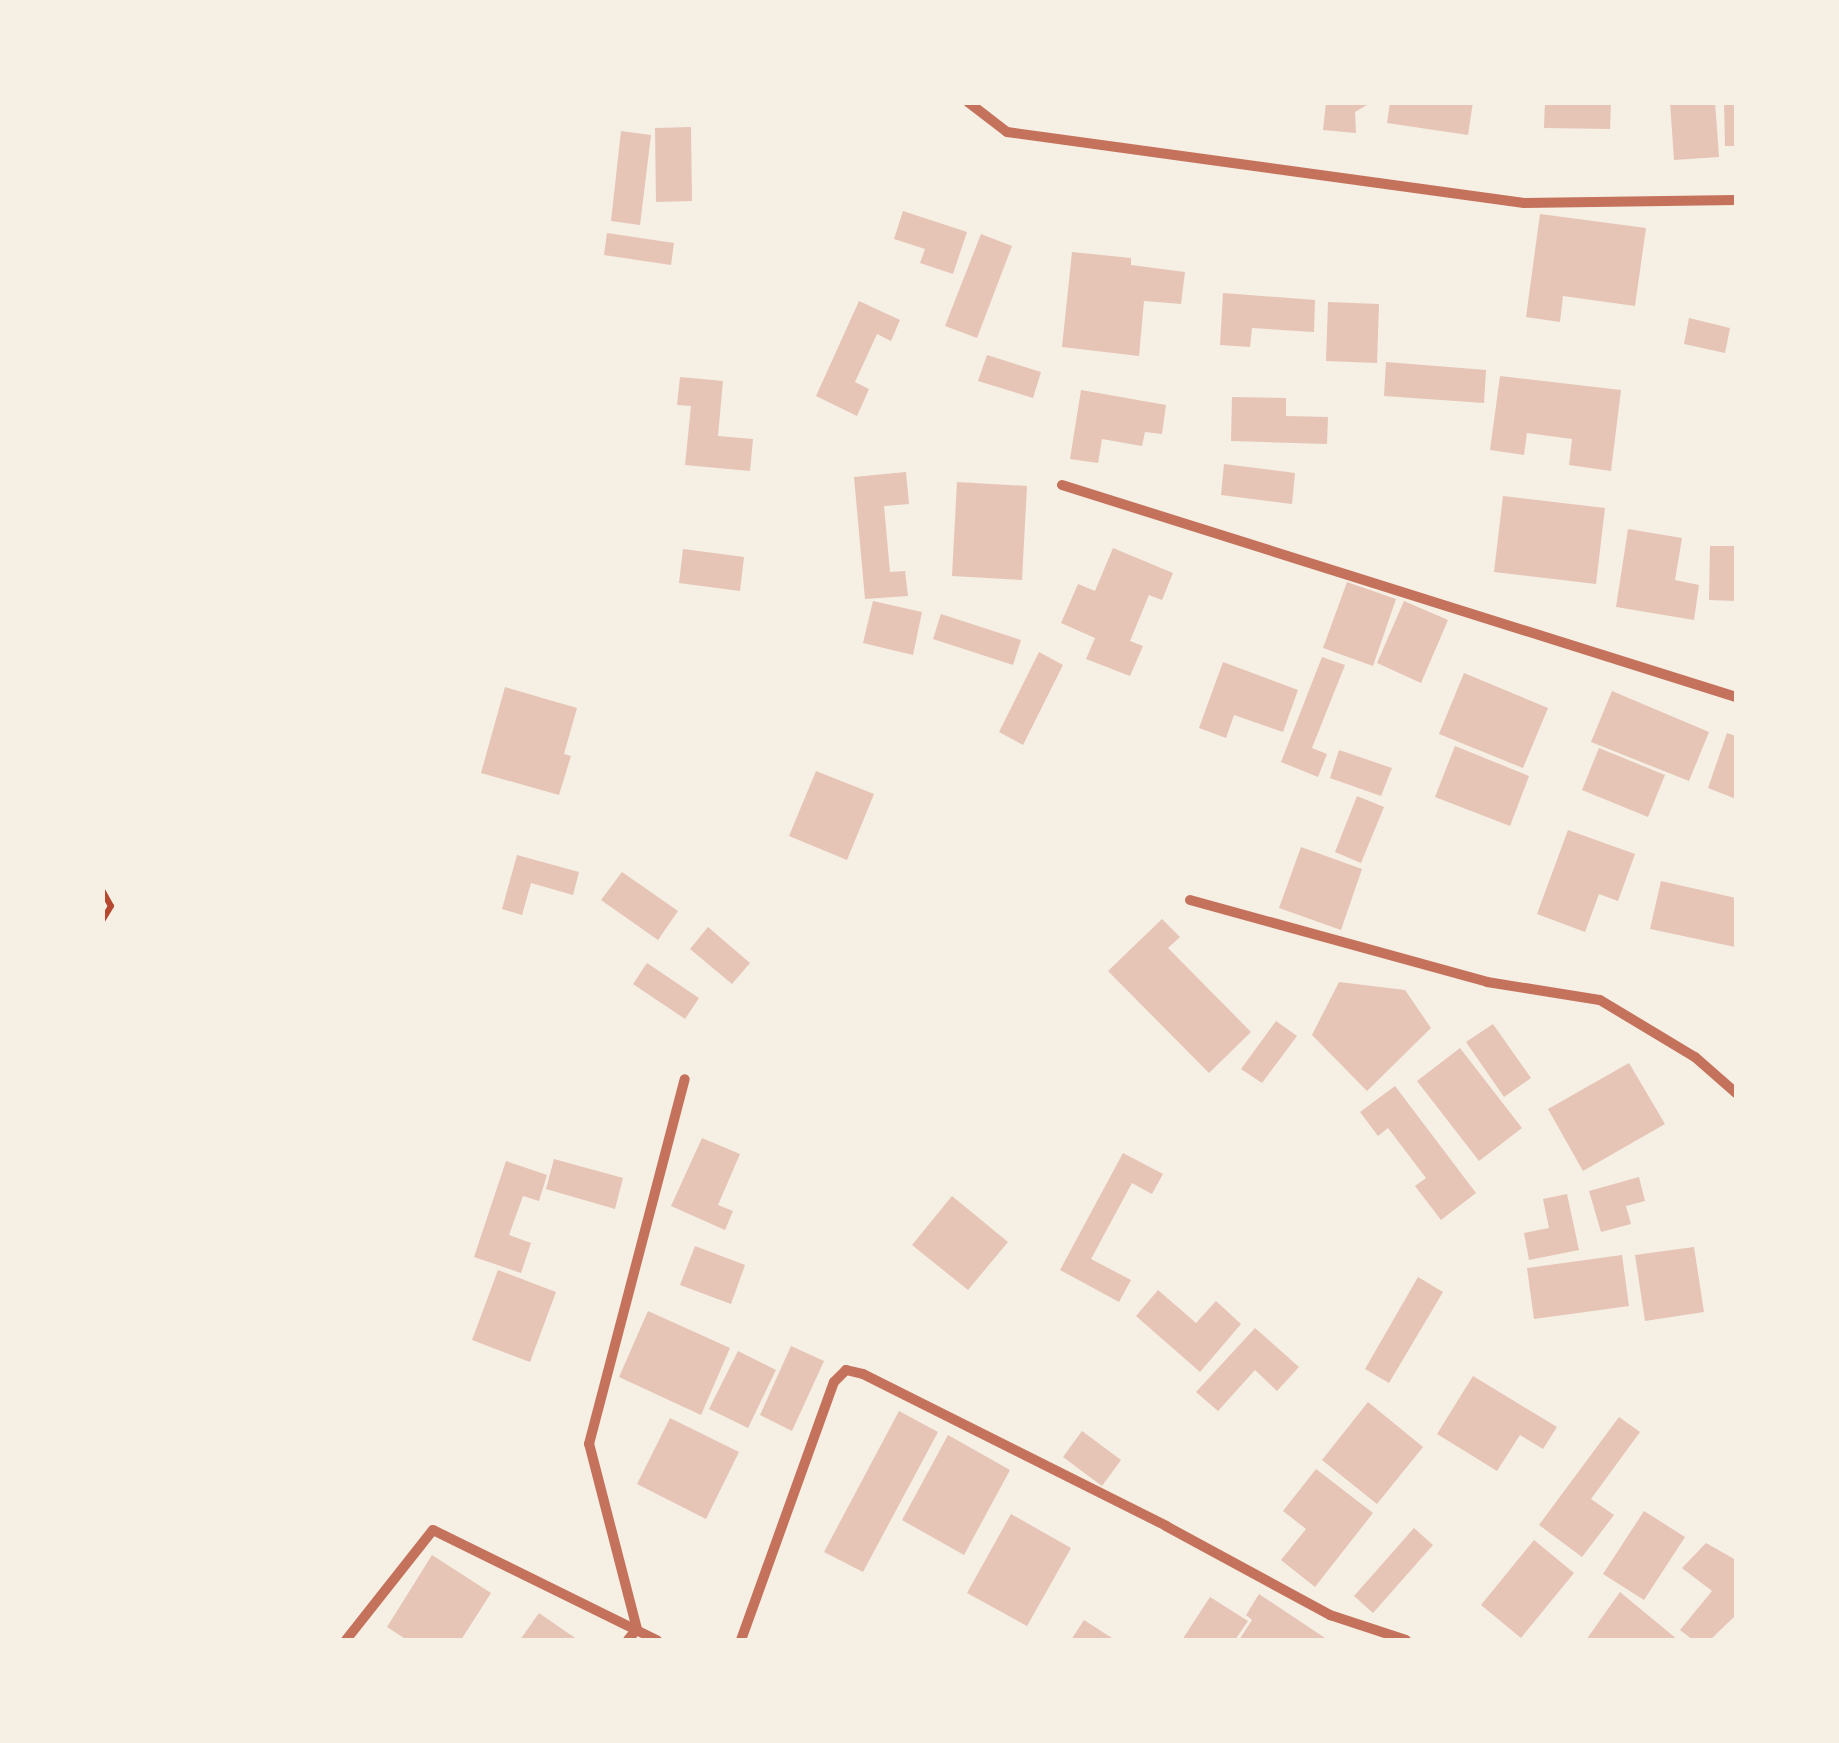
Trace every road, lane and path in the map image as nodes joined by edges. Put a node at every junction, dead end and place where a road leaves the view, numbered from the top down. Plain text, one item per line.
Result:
1 (968, 102) edge
2 (1736, 200) edge
3 (1062, 485) dead end
4 (1736, 697) edge
5 (102, 890) edge
6 (1190, 900) dead end
7 (102, 921) edge
8 (685, 1078) dead end
9 (1736, 1094) edge
10 (637, 1629) junction
11 (346, 1640) edge
12 (628, 1640) edge
13 (657, 1640) edge
14 (740, 1640) edge
15 (1406, 1640) edge

1 - 2 street
3 - 4 street
5 - 7 path
6 - 9 street
8 - 10 street
10 - 11 street
10 - 12 street
10 - 13 street
14 - 15 street

